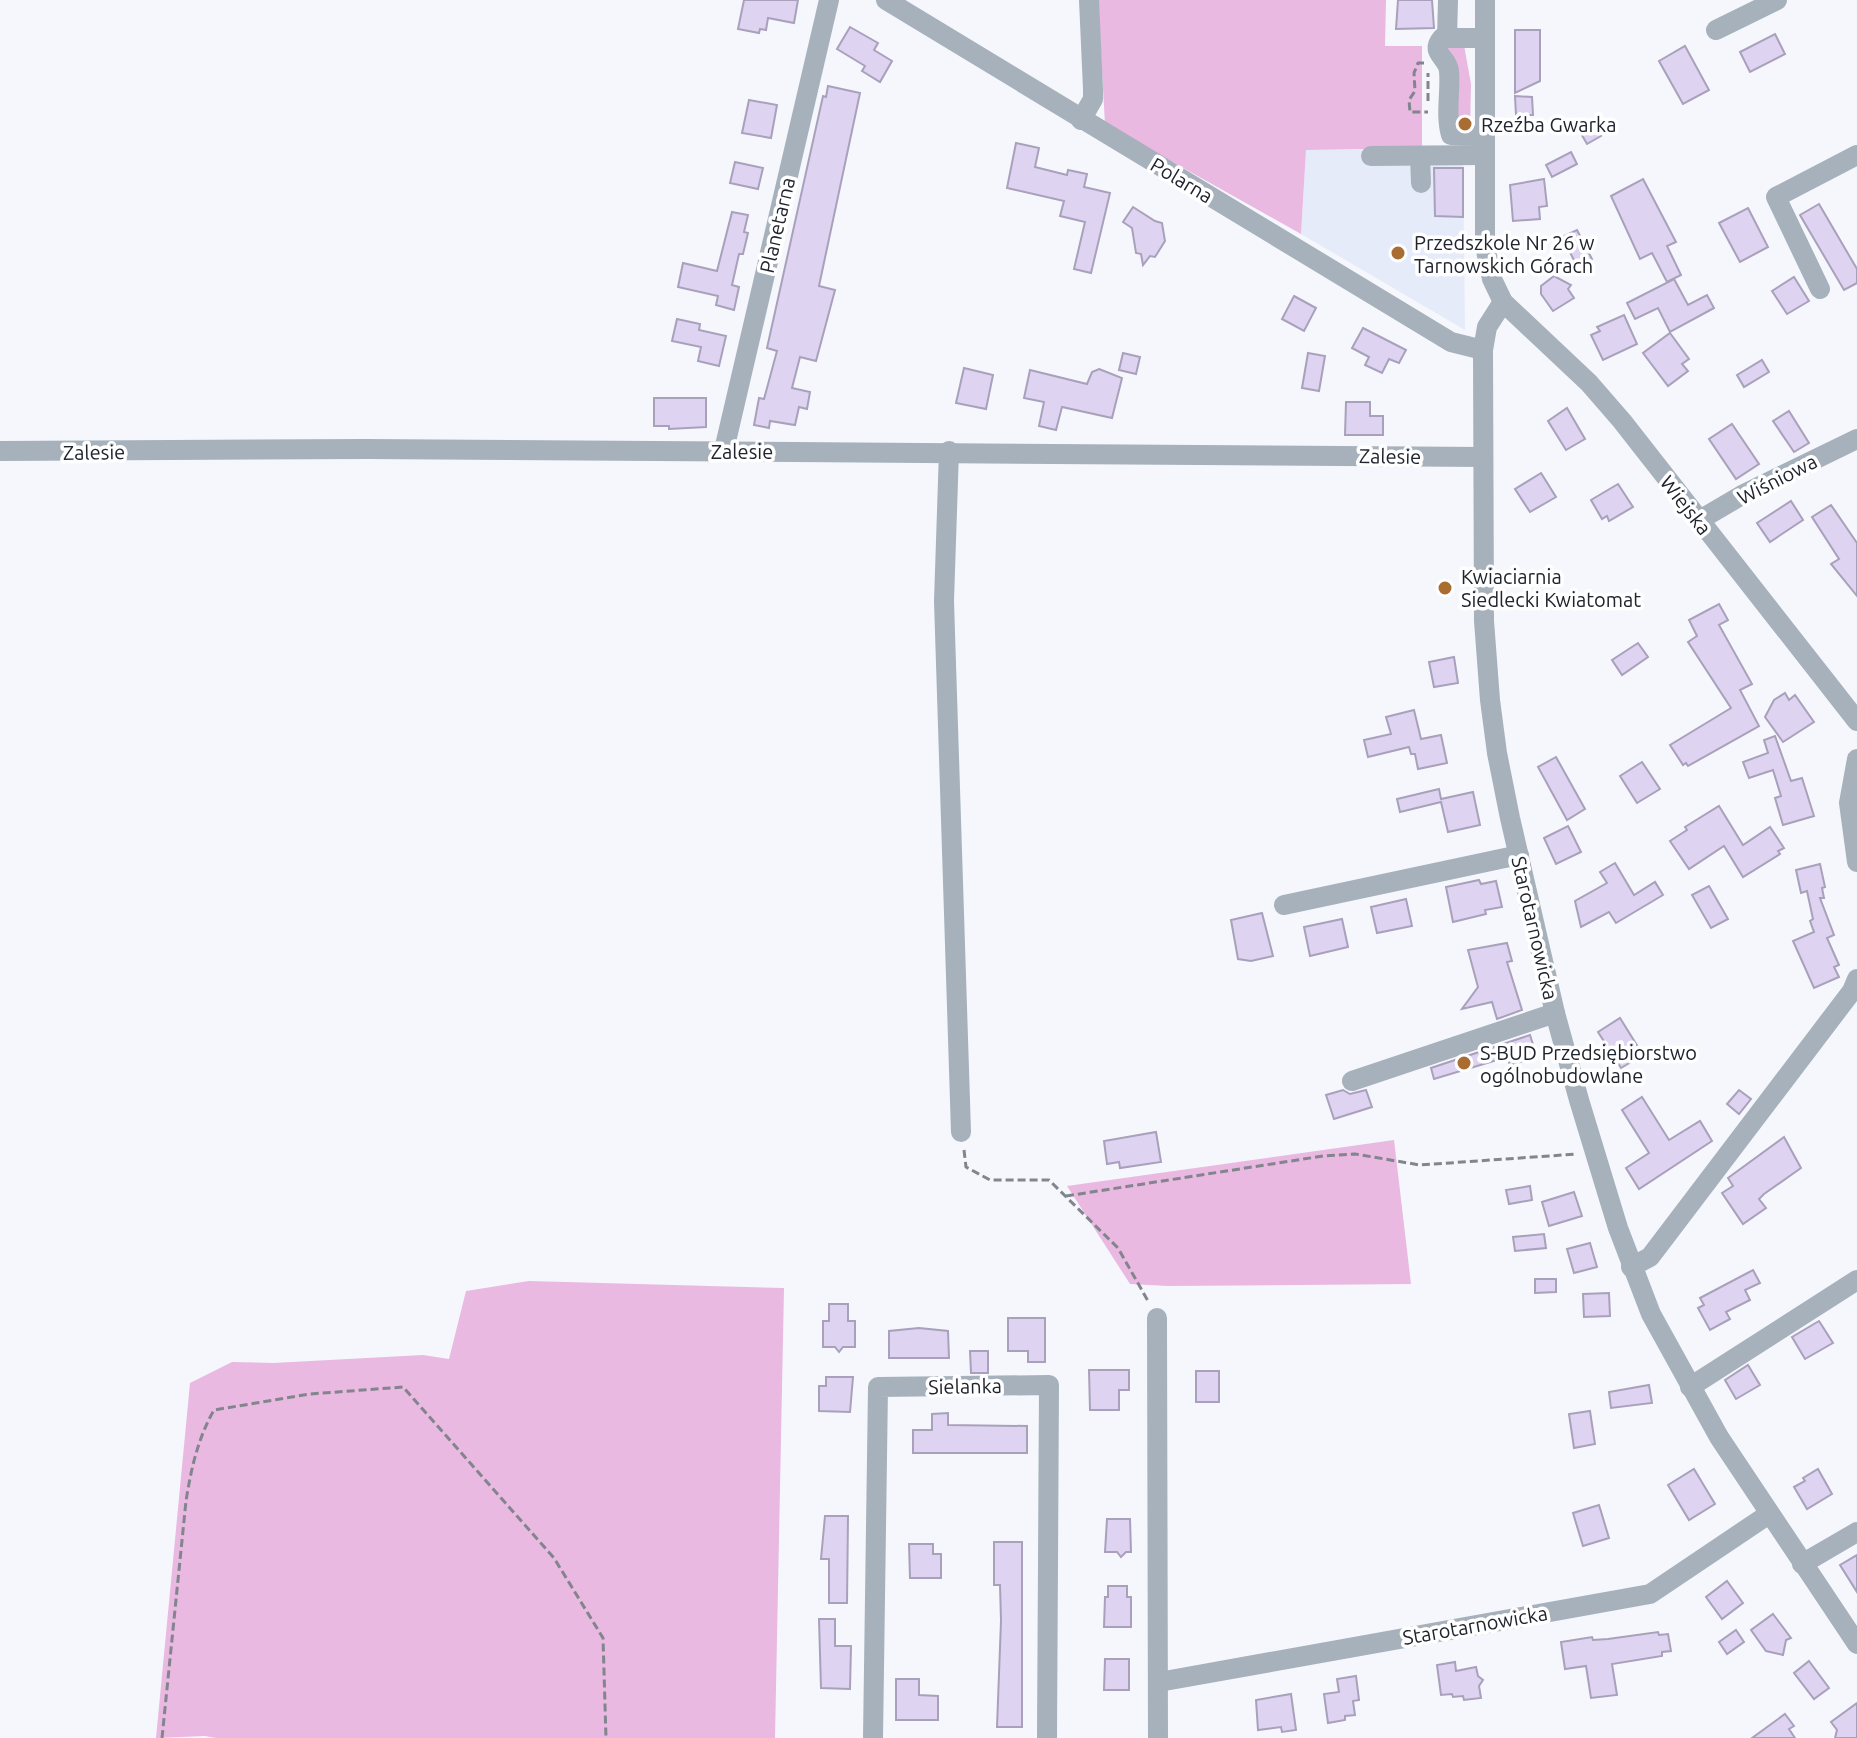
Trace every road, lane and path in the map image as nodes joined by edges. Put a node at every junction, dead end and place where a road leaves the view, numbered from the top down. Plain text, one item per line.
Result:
1 (829, 0) edge
2 (886, 0) edge
3 (1089, 0) edge
4 (1448, 0) edge
5 (1485, 0) edge
6 (1777, 0) edge
7 (1716, 30) dead end
8 (1447, 38) junction
9 (1485, 38) junction
10 (1428, 63) dead end
11 (1428, 112) dead end
12 (1081, 120) junction
13 (1484, 146) junction
14 (1857, 155) edge
15 (1371, 156) dead end
16 (1420, 156) junction
17 (1421, 183) dead end
18 (1820, 289) dead end
19 (1503, 302) junction
20 (1483, 350) junction
21 (1857, 439) edge
22 (724, 450) junction
23 (0, 451) edge
24 (949, 451) junction
25 (1483, 457) junction
26 (1698, 521) junction
27 (1857, 721) edge
28 (1857, 759) edge
29 (1519, 855) junction
30 (1857, 862) edge
31 (1284, 905) dead end
32 (1857, 979) edge
33 (1555, 1013) junction
34 (1352, 1081) dead end
35 (961, 1132) joint
36 (1595, 1153) junction
37 (1066, 1196) junction
38 (1631, 1267) junction
39 (1857, 1280) edge
40 (1157, 1318) joint
41 (1690, 1387) junction
42 (1769, 1514) junction
43 (1857, 1532) edge
44 (1802, 1564) junction
45 (1857, 1644) edge
46 (1159, 1682) junction
47 (162, 1738) edge
48 (606, 1738) edge
49 (873, 1738) edge
50 (1047, 1738) edge
51 (1158, 1738) edge

1 - 22 street, Planetarna
2 - 12 street, Polarna
3 - 12 street
4 - 8 street
5 - 9 street
6 - 7 street
8 - 9 street
8 - 13 street
9 - 13 street
10 - 11 path
12 - 20 street, Polarna
13 - 16 street
13 - 19 street
14 - 18 street
15 - 16 street
16 - 17 street
19 - 20 street, Starotarnowicka
19 - 26 street, Wiejska
20 - 25 street, Starotarnowicka
21 - 26 street, Wiśniowa
22 - 23 street, Zalesie
22 - 24 street, Zalesie
24 - 25 street, Zalesie
24 - 35 street
25 - 29 street, Starotarnowicka
26 - 27 street, Wiejska
28 - 30 street
29 - 31 street
29 - 33 street, Starotarnowicka
32 - 38 street
33 - 34 street
33 - 36 street, Starotarnowicka
35 - 37 path
36 - 37 path
36 - 38 street, Starotarnowicka
37 - 40 path
38 - 41 street, Starotarnowicka
39 - 41 street
40 - 46 street
41 - 42 street, Starotarnowicka
42 - 44 street, Starotarnowicka
42 - 46 street, Starotarnowicka
43 - 44 street
44 - 45 street, Starotarnowicka
46 - 51 street
47 - 48 path
49 - 50 street, Sielanka

